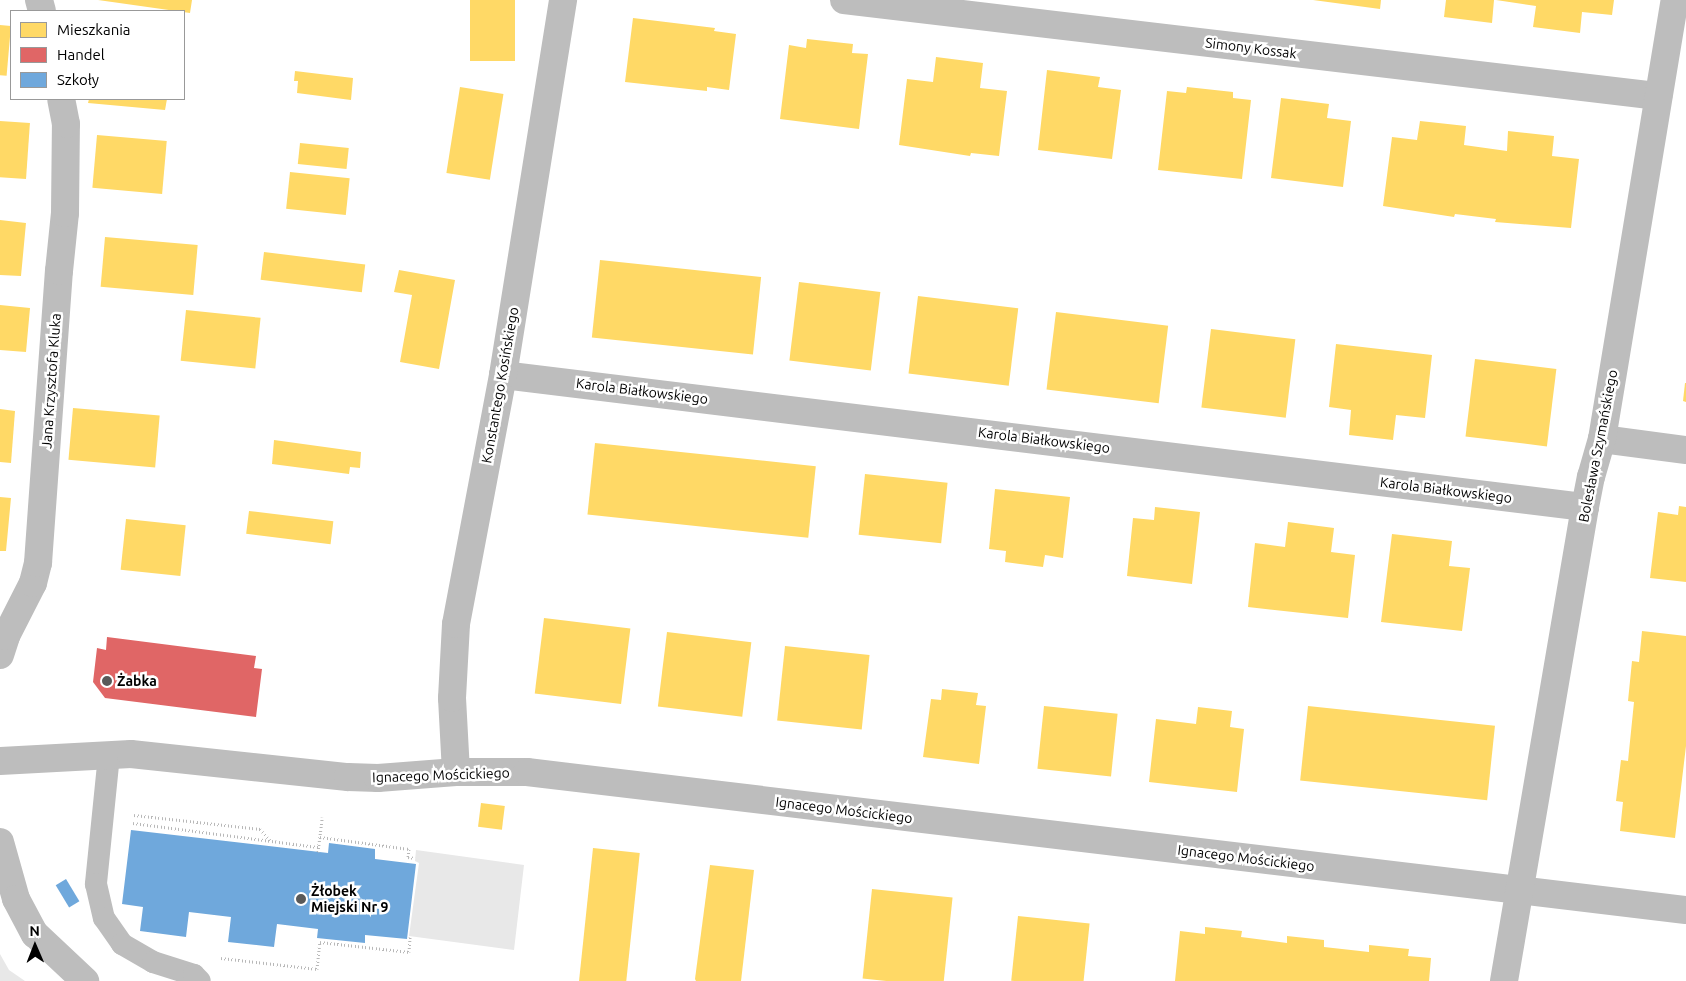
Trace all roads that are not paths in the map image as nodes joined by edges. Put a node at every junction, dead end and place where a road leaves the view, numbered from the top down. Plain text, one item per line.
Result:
1 (563, 0) edge
2 (844, 0) edge
3 (1675, 0) edge
4 (1658, 96) junction
5 (61, 100) edge
6 (503, 374) junction
7 (1602, 438) junction
8 (1686, 450) edge
9 (1585, 507) junction
10 (0, 655) edge
11 (109, 755) junction
12 (0, 761) edge
13 (456, 772) junction
14 (0, 842) edge
15 (1519, 891) junction
16 (1686, 910) edge
17 (86, 981) edge
18 (200, 981) edge
19 (1504, 981) edge

1 - 6 street, Konstantego Kosińskiego
2 - 4 street, Simony Kossak
3 - 4 street, Bolesława Szymańskiego
4 - 7 street, Bolesława Szymańskiego
5 - 10 street, Jana Krzysztofa Kluka
6 - 9 street, Karola Białkowskiego
6 - 13 street, Konstantego Kosińskiego
7 - 8 street
7 - 9 street, Bolesława Szymańskiego
9 - 15 street, Bolesława Szymańskiego
11 - 12 street, Ignacego Mościckiego
11 - 13 street, Ignacego Mościckiego
11 - 18 lane
13 - 15 street, Ignacego Mościckiego
14 - 17 street
15 - 16 street, Ignacego Mościckiego
15 - 19 street, Bolesława Szymańskiego

